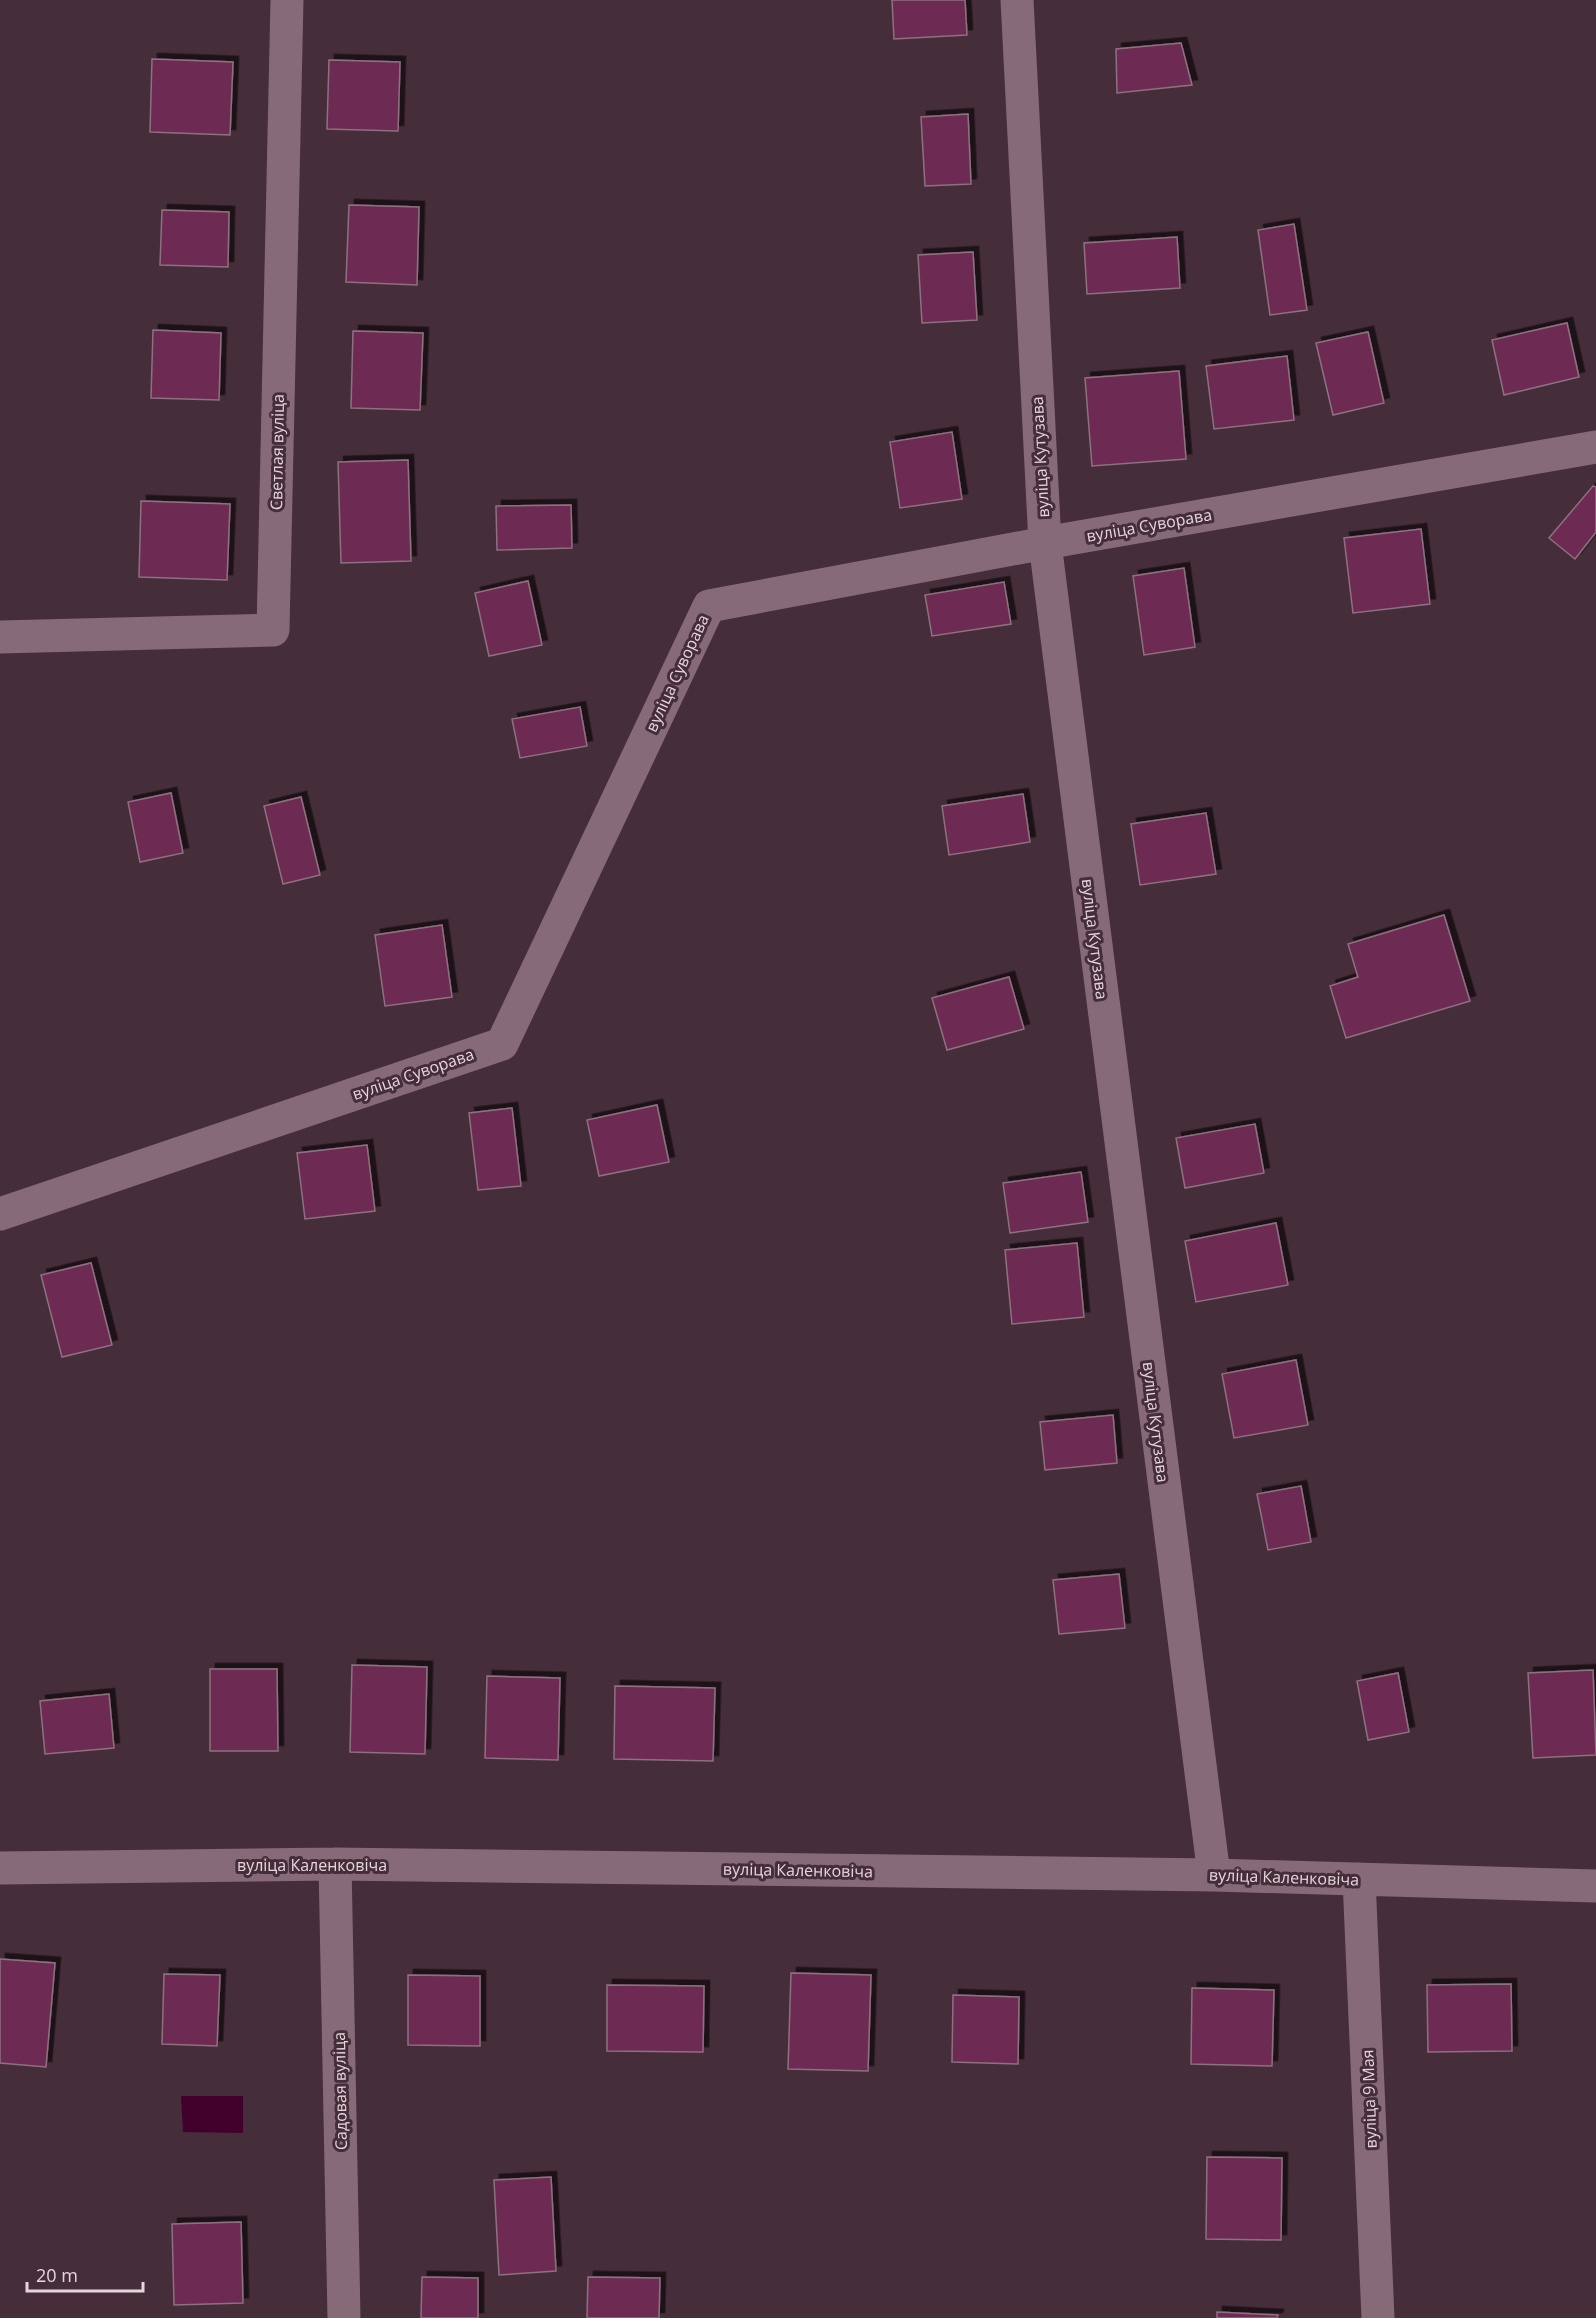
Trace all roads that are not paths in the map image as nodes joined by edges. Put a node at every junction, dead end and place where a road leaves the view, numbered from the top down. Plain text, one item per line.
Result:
1 (287, 0) edge
2 (1017, 0) edge
3 (1596, 447) edge
4 (1045, 543) junction
5 (0, 637) edge
6 (0, 1214) edge
7 (335, 1864) junction
8 (0, 1868) edge
9 (1214, 1875) junction
10 (1359, 1879) junction
11 (1596, 1886) edge
12 (344, 2318) edge
13 (1378, 2318) edge

1 - 5 street, Светлая вуліца
2 - 4 street, вуліца Кутузава
3 - 4 street, вуліца Суворава
4 - 6 street, вуліца Суворава
4 - 9 street, вуліца Кутузава
7 - 8 street, вуліца Каленковіча
7 - 9 street, вуліца Каленковіча
7 - 12 street, Садовая вуліца
9 - 10 street, вуліца Каленковіча
10 - 11 street, вуліца Каленковіча
10 - 13 street, вуліца 9 Мая

